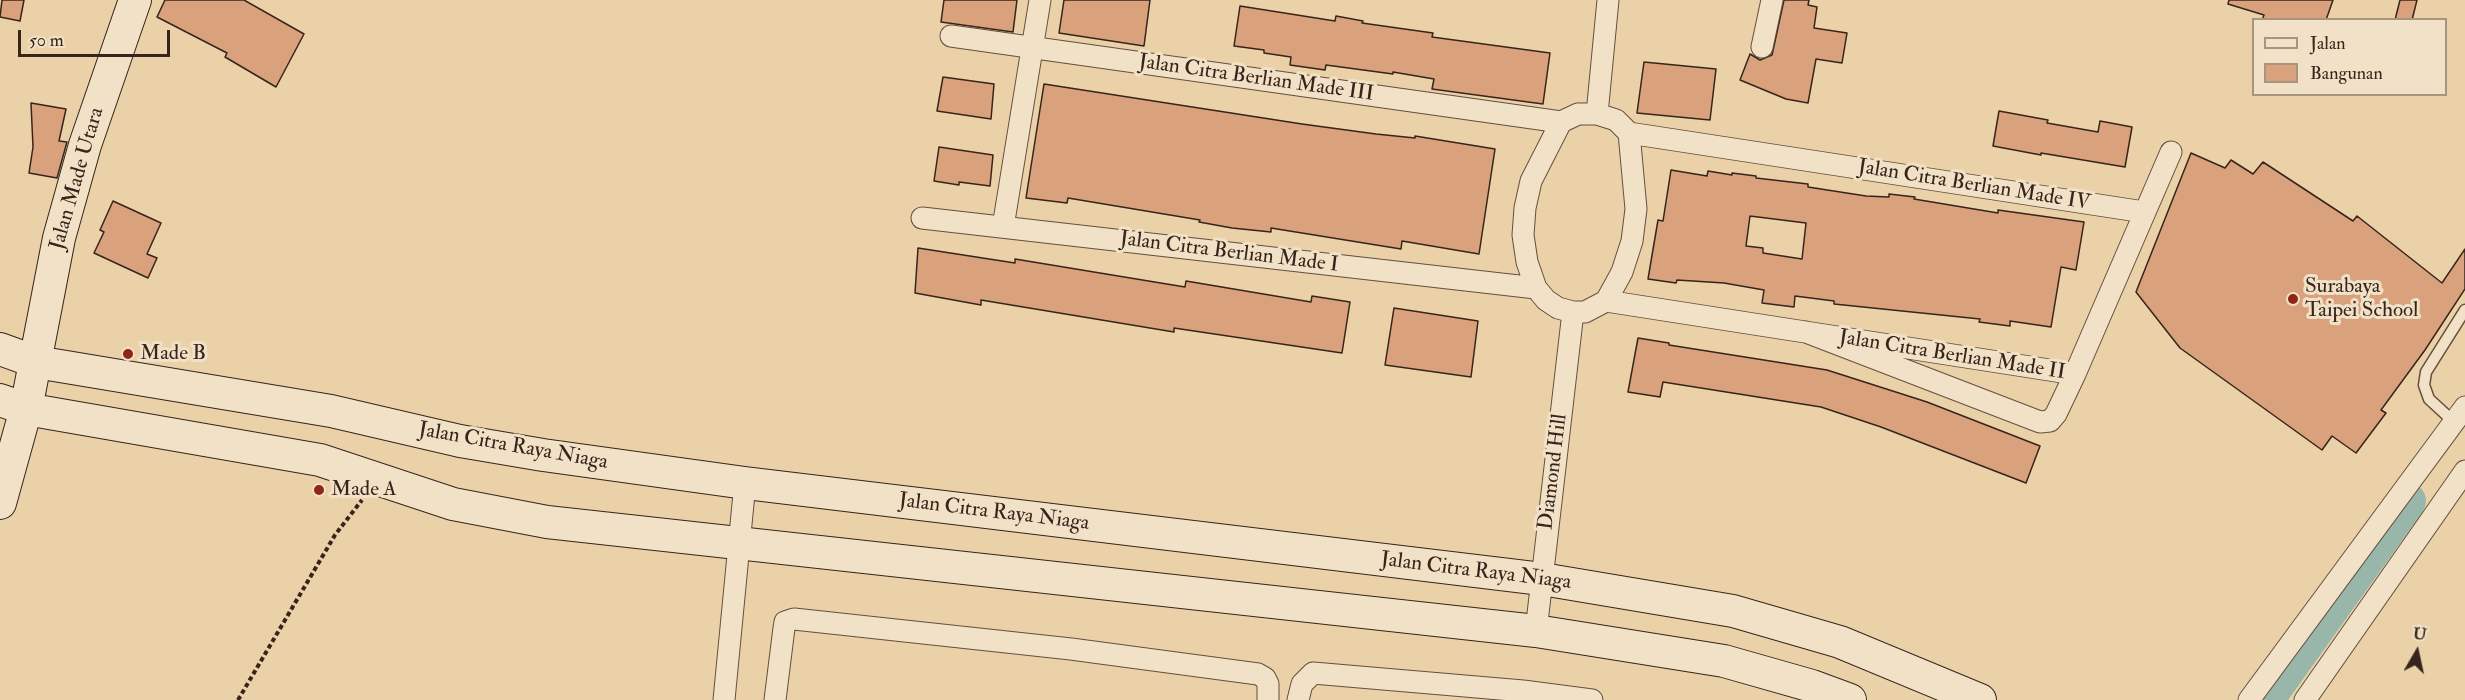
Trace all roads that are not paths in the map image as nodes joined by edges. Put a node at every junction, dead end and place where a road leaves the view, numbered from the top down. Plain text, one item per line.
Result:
1 (135, 0) edge
2 (1040, 0) edge
3 (1608, 0) edge
4 (1772, 0) edge
5 (951, 36) dead end
6 (1033, 46) junction
7 (1762, 47) dead end
8 (1597, 114) junction
9 (1561, 122) junction
10 (1629, 134) junction
11 (2171, 152) dead end
12 (2144, 212) junction
13 (922, 218) dead end
14 (1003, 227) junction
15 (1536, 288) junction
16 (1606, 301) junction
17 (2465, 310) edge
18 (1573, 312) junction
19 (1806, 332) junction
20 (0, 349) edge
21 (36, 362) junction
22 (2075, 374) junction
23 (13, 404) edge
24 (2459, 415) edge
25 (2465, 471) edge
26 (745, 483) junction
27 (0, 503) edge
28 (739, 543) junction
29 (1542, 579) junction
30 (1536, 631) junction
31 (1523, 695) edge
32 (724, 700) edge
33 (775, 700) edge
34 (1268, 700) edge
35 (1298, 700) edge
36 (1592, 700) edge
37 (1850, 700) edge
38 (1980, 700) edge
39 (2249, 700) edge
40 (2306, 700) edge

1 - 21 street, Jalan Made Utara
2 - 6 street
3 - 8 street
4 - 7 street
5 - 6 street, Jalan Citra Berlian Made III
6 - 9 street, Jalan Citra Berlian Made III
6 - 14 street
8 - 9 street
8 - 10 street
9 - 15 street
10 - 12 street, Jalan Citra Berlian Made IV
10 - 16 street
11 - 12 street
12 - 22 street
13 - 14 street, Jalan Citra Berlian Made I
14 - 15 street, Jalan Citra Berlian Made I
15 - 18 street
16 - 18 street
16 - 19 street, Jalan Citra Berlian Made II
17 - 24 lane
18 - 29 street, Diamond Hill
19 - 22 street, Jalan Citra Berlian Made II
19 - 22 street, Jalan Citra Berlian Made II
20 - 21 street, Jalan Citra Raya Niaga
21 - 23 street, Jalan Made Utara
21 - 26 street, Jalan Citra Raya Niaga
23 - 27 street, Jalan Made Utara
23 - 28 street
24 - 39 street
25 - 40 street
26 - 28 street
26 - 29 street, Jalan Citra Raya Niaga
28 - 30 street
28 - 32 street
29 - 30 street, Diamond Hill
29 - 38 street, Jalan Citra Raya Niaga
30 - 37 street
31 - 35 street
31 - 36 street
33 - 34 street

